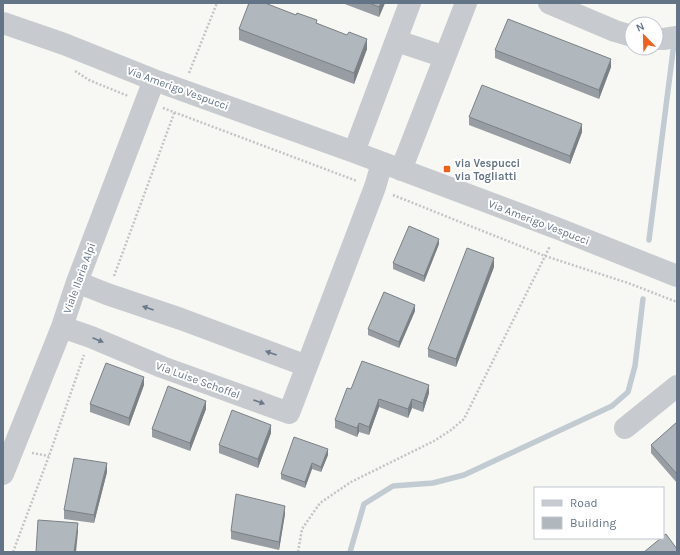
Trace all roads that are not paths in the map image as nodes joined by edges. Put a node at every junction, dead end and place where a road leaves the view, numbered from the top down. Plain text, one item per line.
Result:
1 (410, 3) edge
2 (466, 3) edge
3 (549, 3) edge
4 (3, 22) edge
5 (624, 34) edge
6 (396, 41) junction
7 (445, 56) junction
8 (154, 80) junction
9 (354, 152) junction
10 (391, 167) junction
11 (677, 276) edge
12 (77, 282) junction
13 (62, 327) junction
14 (307, 366) junction
15 (677, 386) edge
16 (625, 428) dead end
17 (11, 431) edge
18 (3, 474) edge

1 - 6 street
2 - 7 street
3 - 5 street
4 - 8 street, Via Amerigo Vespucci
6 - 7 street
6 - 9 street
7 - 10 street
8 - 9 street, Via Amerigo Vespucci
8 - 12 street, Viale Ilaria Alpi
9 - 10 street, Via Amerigo Vespucci
10 - 11 street, Via Amerigo Vespucci
10 - 14 street, Via Luise Schoffel
12 - 13 street, Viale Ilaria Alpi
14 -> 12 street
13 -> 14 street, Via Luise Schoffel
13 - 17 street, Viale Ilaria Alpi
15 - 16 street
17 - 18 street, Viale Ilaria Alpi

